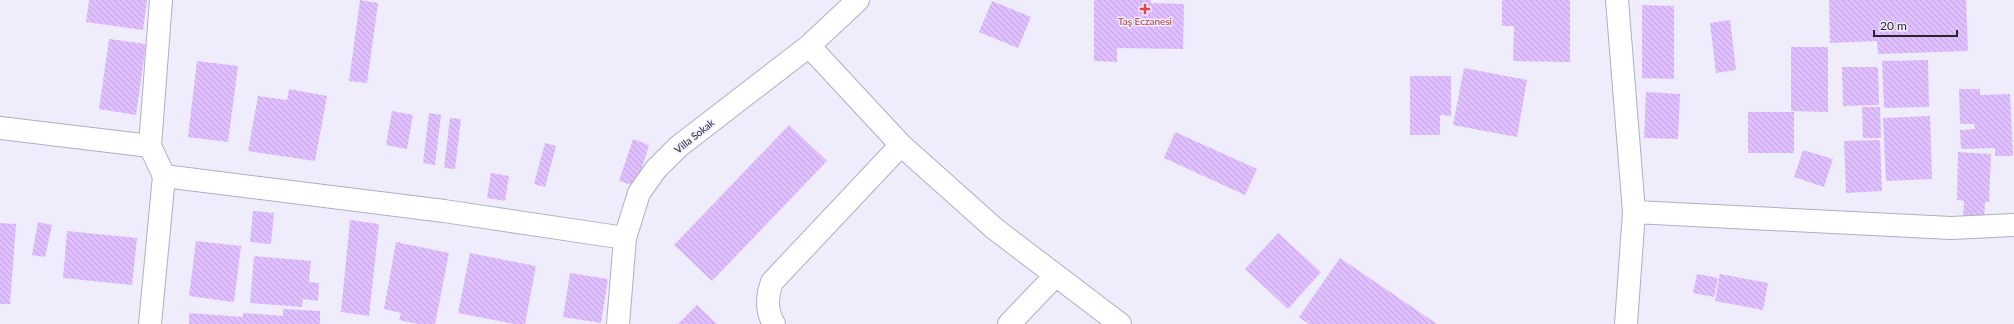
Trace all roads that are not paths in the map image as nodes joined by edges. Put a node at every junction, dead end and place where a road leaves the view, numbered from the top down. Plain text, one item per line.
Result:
1 (161, 0) edge
2 (858, 0) edge
3 (1618, 0) edge
4 (809, 46) junction
5 (0, 128) edge
6 (901, 145) junction
7 (150, 146) junction
8 (164, 176) junction
9 (1634, 212) junction
10 (2014, 225) edge
11 (625, 238) junction
12 (1055, 276) junction
13 (150, 324) edge
14 (618, 324) edge
15 (774, 324) edge
16 (1009, 324) edge
17 (1120, 324) edge
18 (1626, 324) edge

1 - 7 street
2 - 4 street, Villa Sokak
3 - 9 street
4 - 6 street
4 - 11 street, Villa Sokak
5 - 7 street
6 - 12 street
6 - 15 street
7 - 8 street
8 - 11 street
8 - 13 street
9 - 10 street
9 - 18 street
11 - 14 street, Villa Sokak
12 - 16 street
12 - 17 street

